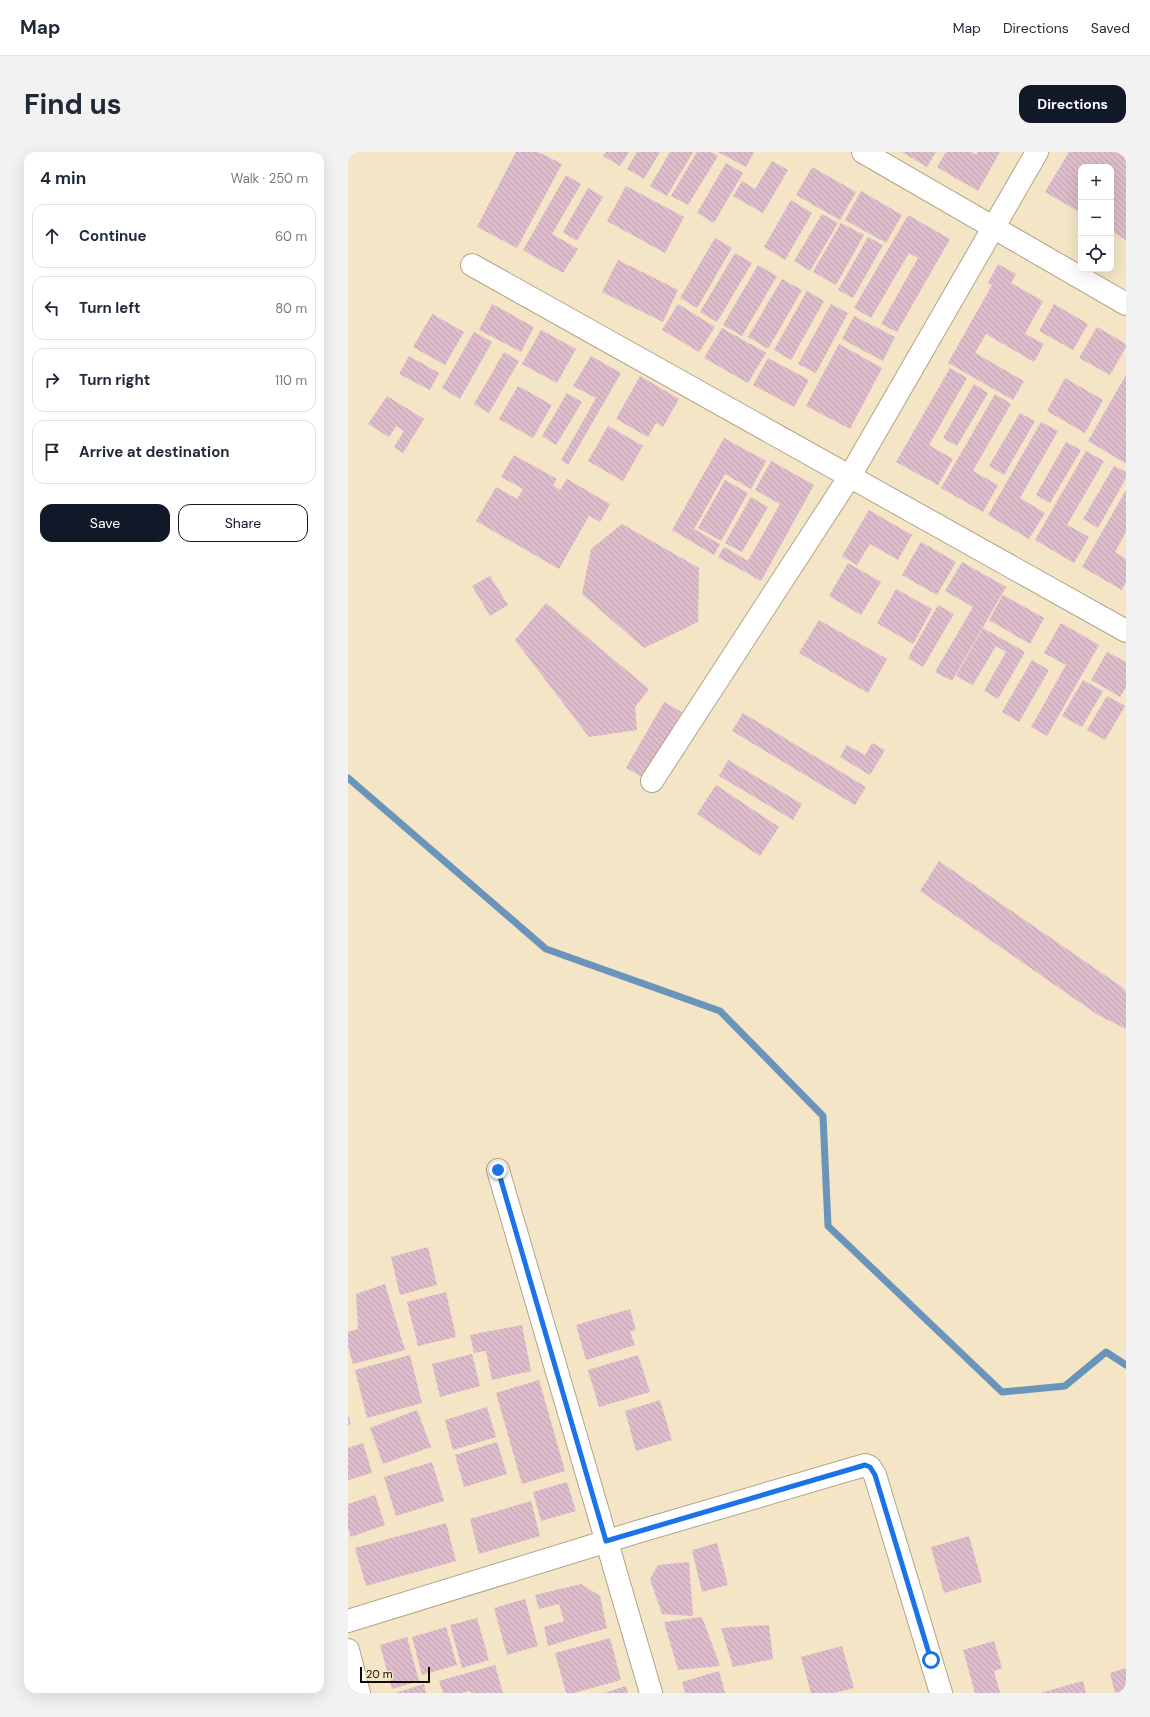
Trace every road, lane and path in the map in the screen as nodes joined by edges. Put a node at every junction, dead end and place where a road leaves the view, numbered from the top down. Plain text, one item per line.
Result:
1 (863, 152) edge
2 (1037, 152) edge
3 (993, 227) junction
4 (472, 265) dead end
5 (1126, 304) edge
6 (850, 476) junction
7 (1126, 631) edge
8 (652, 781) dead end
9 (498, 1170) dead end
10 (606, 1541) junction
11 (348, 1621) edge
12 (348, 1650) edge
13 (359, 1693) edge
14 (651, 1693) edge
15 (941, 1693) edge

1 - 3 street
2 - 3 street
3 - 5 street
3 - 6 street
4 - 6 street
6 - 7 street
6 - 8 street
9 - 10 street
10 - 11 street
10 - 14 street
10 - 15 street
12 - 13 street

